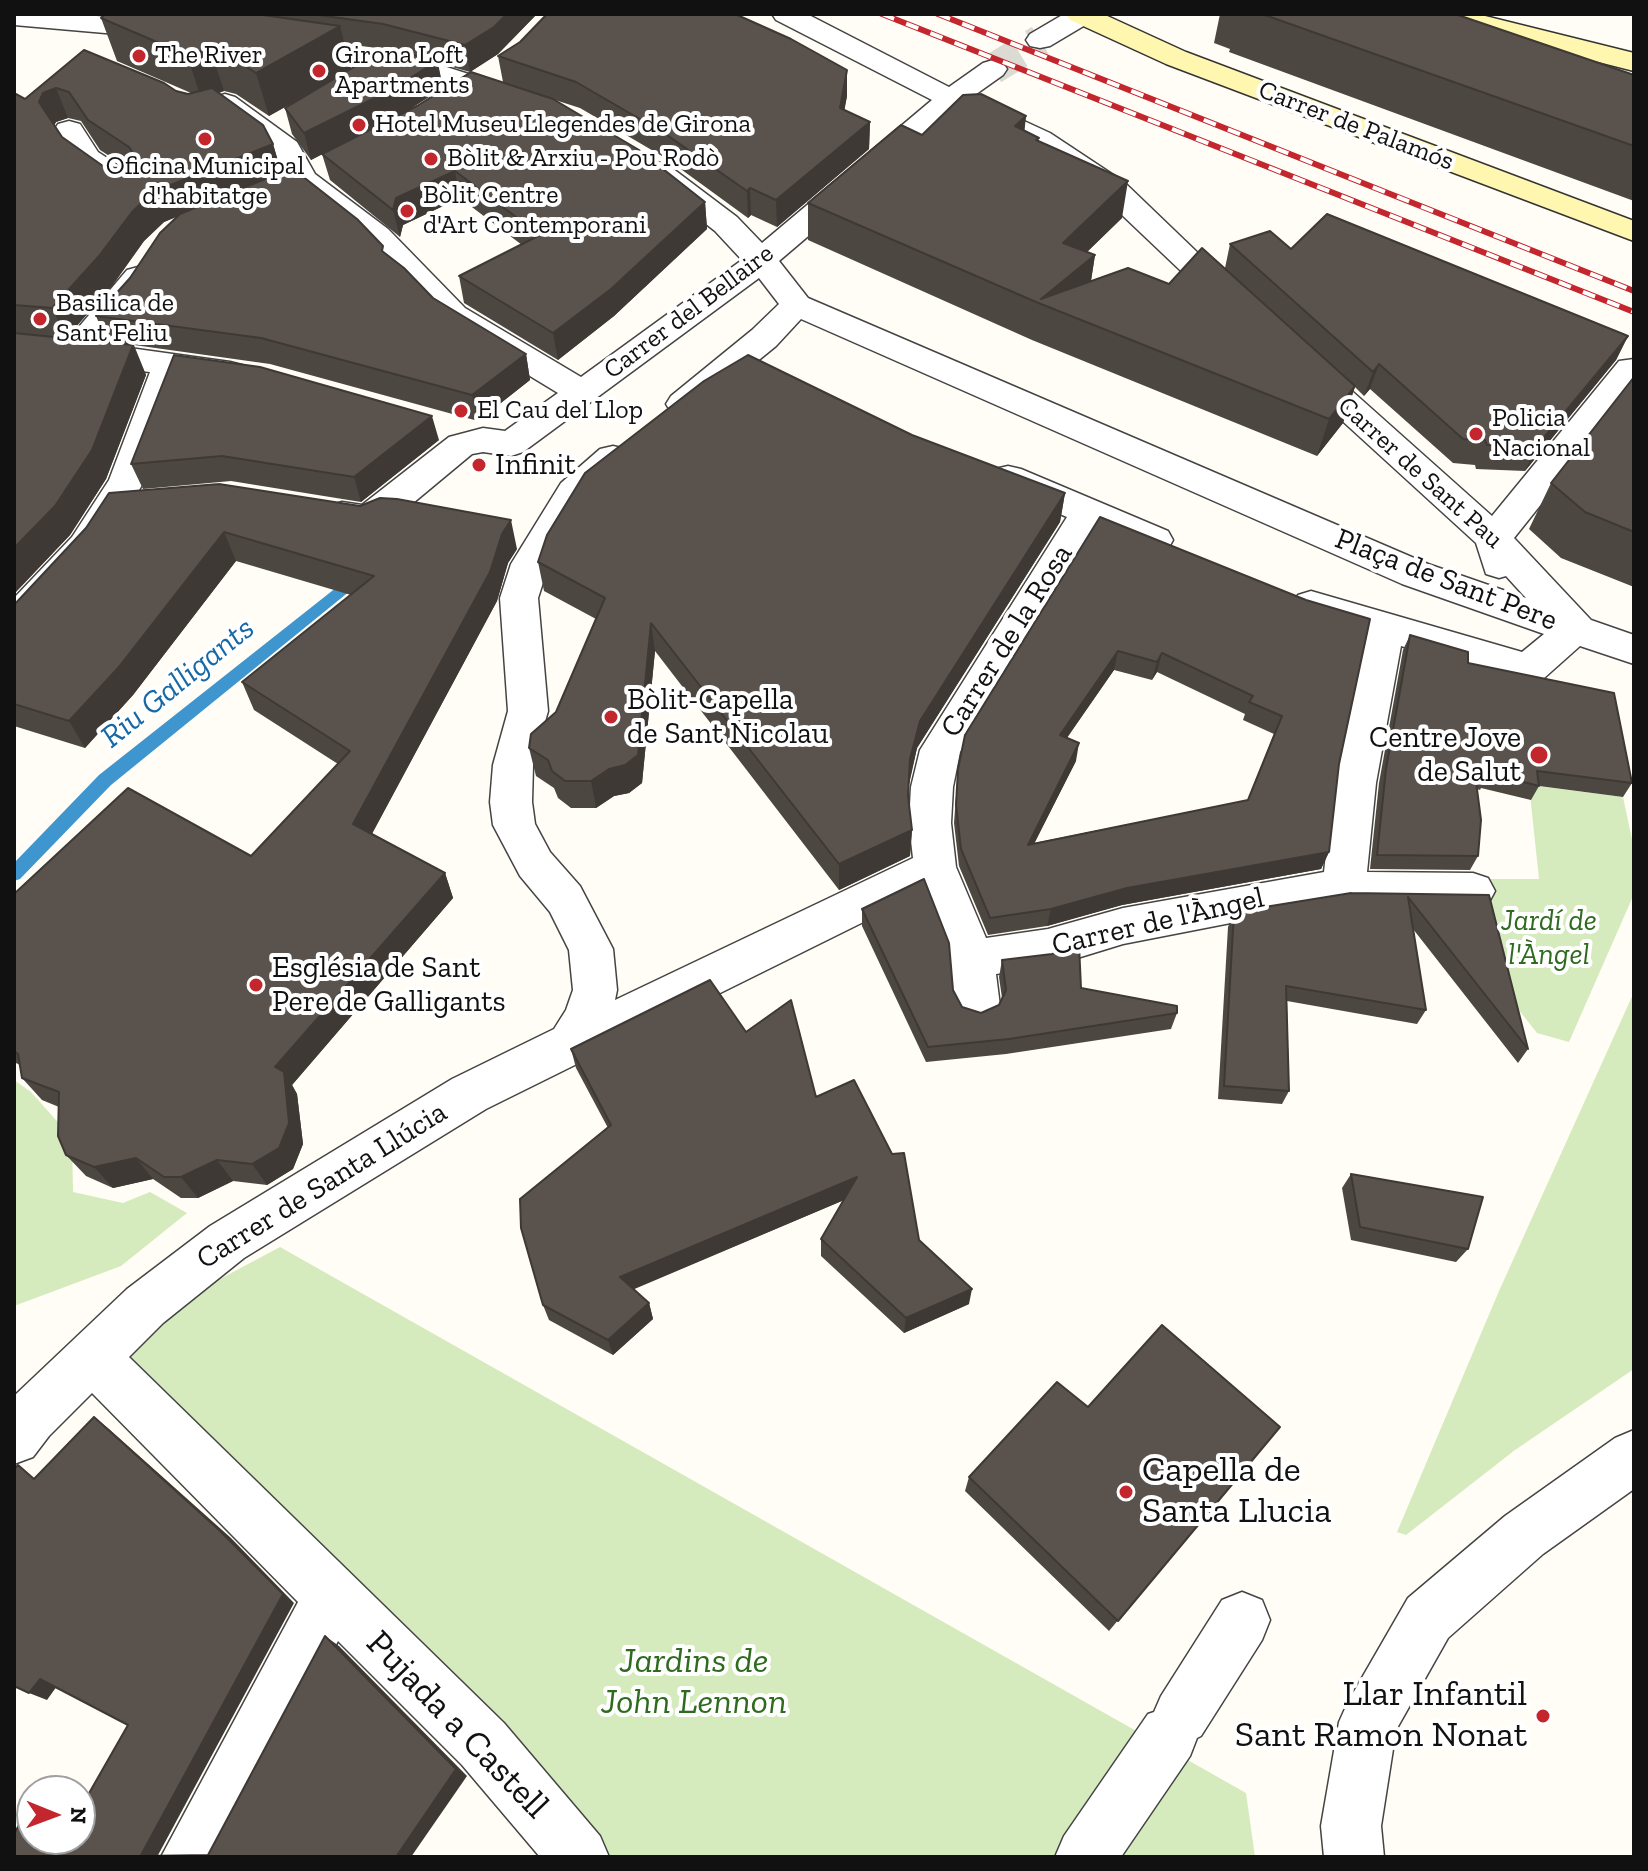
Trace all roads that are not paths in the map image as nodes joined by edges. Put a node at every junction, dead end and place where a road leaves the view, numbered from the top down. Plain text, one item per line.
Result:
1 (786, 14) edge
2 (1444, 14) edge
3 (1081, 15) edge
4 (14, 17) edge
5 (72, 17) edge
6 (190, 33) edge
7 (1040, 40) tunnel mouth
8 (260, 42) edge
9 (72, 52) dead end
10 (388, 62) junction
11 (508, 63) edge
12 (1633, 66) edge
13 (993, 69) tunnel mouth
14 (351, 81) edge
15 (475, 85) junction
16 (951, 99) junction
17 (446, 103) edge
18 (186, 104) edge
19 (538, 106) edge
20 (69, 130) edge
21 (640, 159) edge
22 (336, 162) edge
23 (291, 185) junction
24 (128, 186) edge
25 (1634, 232) edge
26 (157, 250) edge
27 (760, 261) junction
28 (796, 305) junction
29 (14, 347) edge
30 (76, 352) junction
31 (170, 364) junction
32 (1631, 369) edge
33 (269, 378) edge
34 (582, 392) junction
35 (439, 424) edge
36 (483, 440) junction
37 (975, 464) edge
38 (155, 503) edge
39 (110, 507) junction
40 (309, 509) edge
41 (1091, 513) junction
42 (1493, 538) junction
43 (1189, 554) edge
44 (1286, 594) edge
45 (1470, 595) junction
46 (14, 622) edge
47 (1389, 628) junction
48 (1576, 628) junction
49 (1634, 650) edge
50 (935, 867) junction
51 (1344, 887) junction
52 (1473, 891) edge
53 (972, 959) junction
54 (977, 1006) dead end
55 (570, 1043) junction
56 (94, 1357) junction
57 (14, 1438) edge
58 (1634, 1457) edge
59 (332, 1596) junction
60 (1242, 1620) dead end
61 (191, 1857) edge
62 (579, 1857) edge
63 (1085, 1857) edge
64 (1354, 1857) edge

1 - 16 street, Carrer de Sant Pau
2 - 12 street
3 - 7 street
3 - 25 street, Carrer de Palamós
4 - 5 street
5 - 6 street
5 - 9 street
8 - 10 street
10 - 14 street
10 - 15 street
11 - 15 street
13 - 16 street, Carrer del Bellaire
15 - 17 street
15 - 19 street
16 - 27 street, Carrer del Bellaire
16 - 42 street, Carrer de Sant Pau
18 - 23 street
20 - 24 street
21 - 27 street, Plaça de Sant Pere
22 - 23 street
23 - 34 street
26 - 30 street
27 - 28 street, Plaça de Sant Pere
27 - 34 street, Carrer del Bellaire
28 - 45 street, Plaça de Sant Pere
28 - 55 street
29 - 30 street
30 - 31 street
31 - 33 street
31 - 39 street
32 - 42 street
34 - 36 street, Carrer del Bellaire
35 - 36 street
36 - 40 street, Carrer del Bellaire
37 - 41 street
38 - 39 street
39 - 46 street
41 - 43 street
41 - 50 street, Carrer de la Rosa
42 - 45 street
42 - 48 street, Carrer de Sant Pau
44 - 47 street, Plaça de Sant Pere
45 - 48 street, Plaça de Sant Pere
47 - 48 street, Plaça de Sant Pere
47 - 51 street
48 - 49 street
50 - 53 street, Carrer de la Rosa
50 - 55 street, Carrer de Santa Llúcia
51 - 52 street, Carrer de l'Àngel
51 - 53 street, Carrer de l'Àngel
53 - 54 street, Carrer de la Rosa
55 - 56 street, Carrer de Santa Llúcia
56 - 57 street, Carrer de Santa Llúcia
56 - 59 street, Pujada a Castell
58 - 64 street
59 - 61 street
59 - 62 street, Pujada a Castell
60 - 63 street

